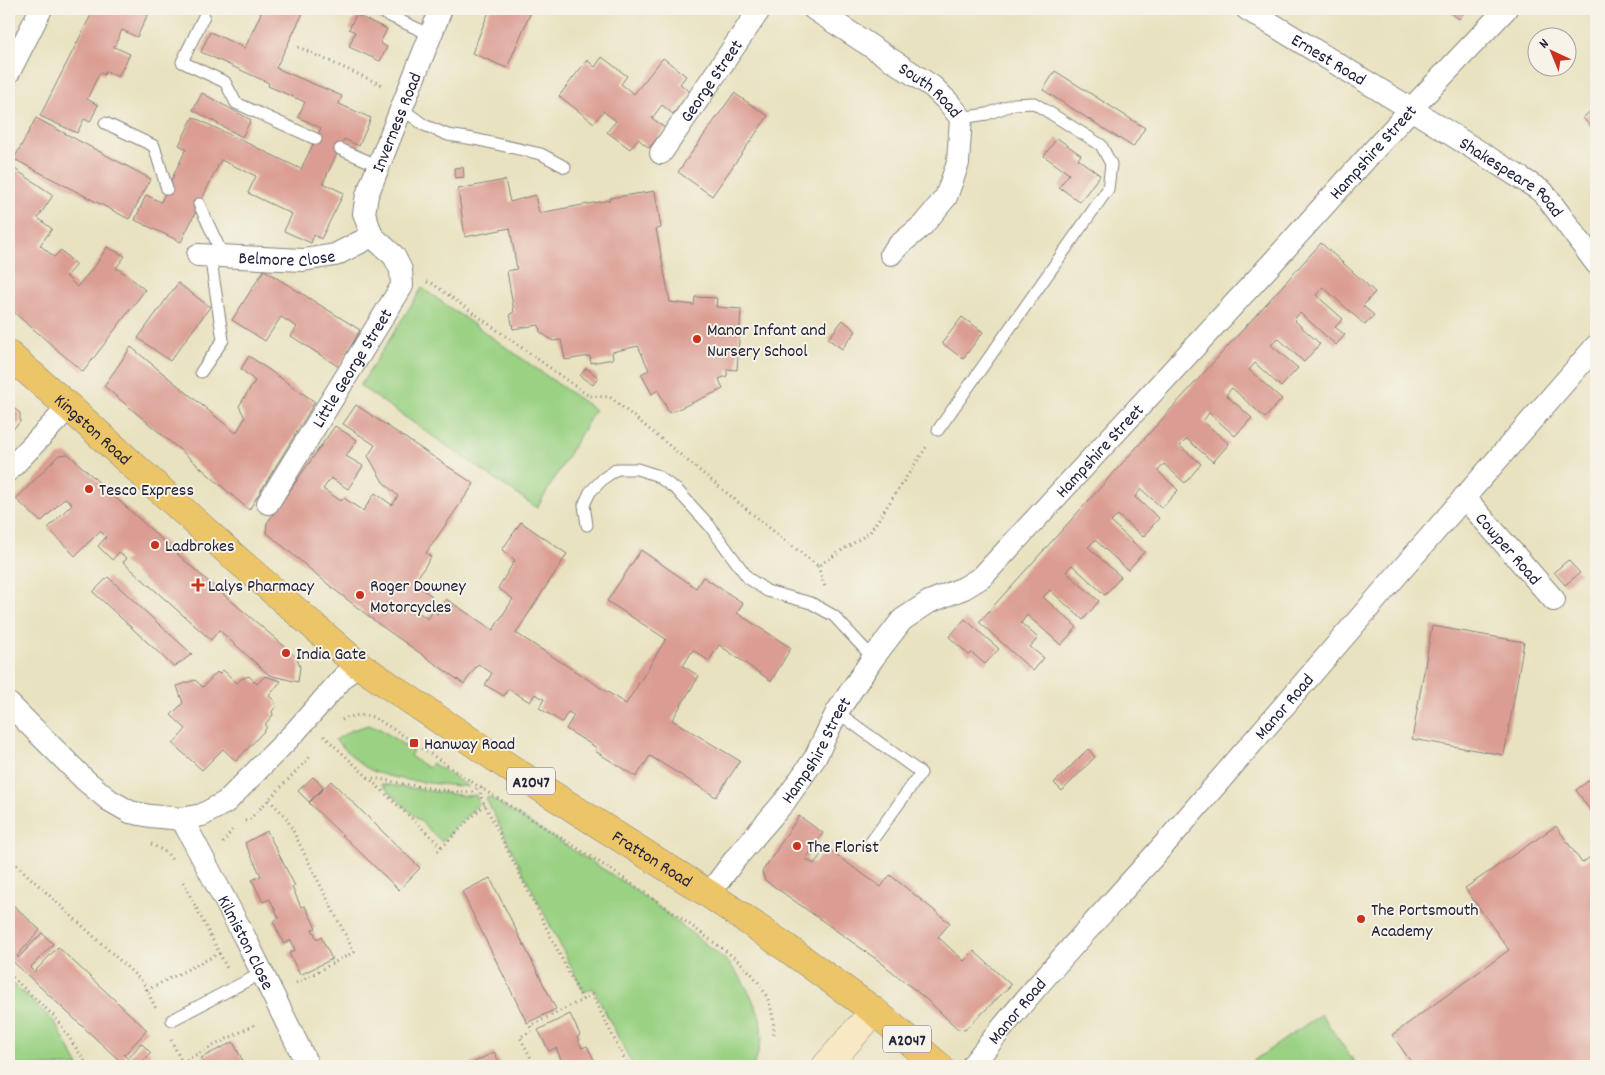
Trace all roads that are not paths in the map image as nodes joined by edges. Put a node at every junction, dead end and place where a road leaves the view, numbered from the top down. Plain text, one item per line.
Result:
1 (41, 9) edge
2 (375, 9) edge
3 (442, 9) edge
4 (760, 9) edge
5 (814, 9) edge
6 (1247, 9) edge
7 (1506, 9) edge
8 (204, 16) dead end
9 (431, 35) junction
10 (9, 72) edge
11 (404, 102) junction
12 (1411, 109) junction
13 (961, 118) junction
14 (105, 123) dead end
15 (316, 139) dead end
16 (340, 149) dead end
17 (661, 153) dead end
18 (379, 166) junction
19 (565, 167) dead end
20 (167, 189) dead end
21 (199, 204) dead end
22 (372, 236) junction
23 (891, 254) dead end
24 (210, 255) junction
25 (1596, 262) edge
26 (1596, 346) edge
27 (9, 355) edge
28 (201, 372) dead end
29 (69, 407) junction
30 (938, 430) road end
31 (9, 470) edge
32 (1464, 496) junction
33 (268, 503) dead end
34 (587, 525) dead end
35 (1554, 600) dead end
36 (873, 658) junction
37 (356, 663) junction
38 (9, 704) edge
39 (837, 712) junction
40 (182, 819) junction
41 (868, 846) dead end
42 (709, 894) junction
43 (262, 973) junction
44 (874, 1011) junction
45 (172, 1020) dead end
46 (308, 1066) edge
47 (826, 1066) edge
48 (939, 1066) edge
49 (972, 1066) edge

1 - 10 street
2 - 9 lane
3 - 9 street, Inverness Road
4 - 17 street, George Street
5 - 13 street, South Road
6 - 12 street, Ernest Road
7 - 12 street, Hampshire Street
8 - 15 lane
9 - 11 street, Inverness Road
11 - 18 street, Inverness Road
11 - 19 lane
12 - 25 street, Shakespeare Road
12 - 36 street, Hampshire Street
13 - 23 street, South Road
13 - 30 lane
14 - 20 lane
16 - 18 lane
18 - 22 street, Inverness Road
21 - 24 lane
22 - 24 street, Belmore Close
22 - 33 street, Little George Street
24 - 28 lane
26 - 32 street, Manor Road
27 - 29 main road, Kingston Road / A2047
29 - 31 street
29 - 37 main road, Kingston Road / A2047
32 - 35 street, Cowper Road
32 - 49 street, Manor Road
34 - 36 lane
36 - 39 street, Hampshire Street
37 - 40 street
37 - 42 main road, Fratton Road / A2047
38 - 40 street
39 - 41 lane
39 - 42 street, Hampshire Street
40 - 43 street, Kilmiston Close
42 - 44 main road, Fratton Road / A2047
43 - 45 lane
43 - 46 street, Kilmiston Close
44 - 47 main road
44 - 48 main road, Fratton Road / A2047

